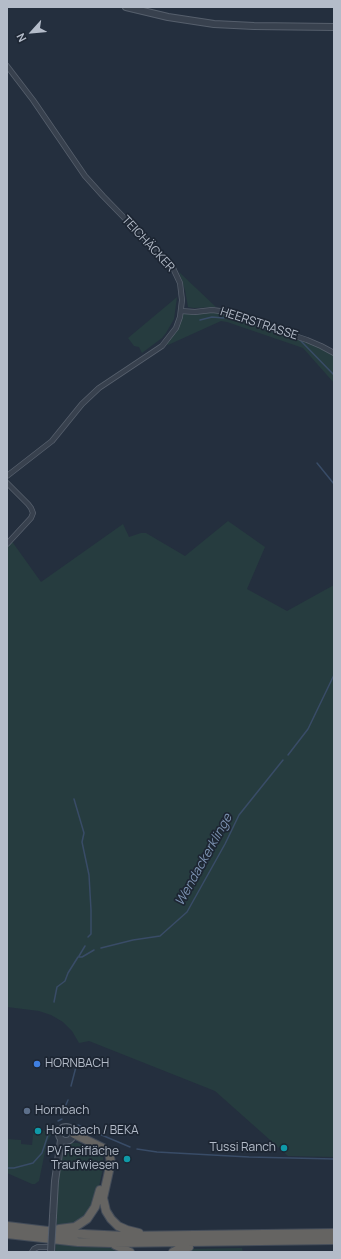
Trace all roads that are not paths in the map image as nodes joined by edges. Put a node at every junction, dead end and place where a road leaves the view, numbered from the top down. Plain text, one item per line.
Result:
1 (126, 7) edge
2 (334, 27) edge
3 (7, 66) edge
4 (181, 311) junction
5 (334, 353) edge
6 (7, 476) edge
7 (7, 483) edge
8 (7, 544) edge
9 (68, 1139) junction
10 (7, 1226) edge
11 (42, 1231) junction
12 (334, 1233) edge
13 (7, 1234) edge
14 (168, 1236) junction
15 (334, 1240) edge
16 (195, 1243) junction
17 (113, 1244) junction
18 (49, 1249) edge
19 (32, 1252) edge
20 (130, 1252) edge
21 (173, 1252) edge

1 - 2 street
3 - 4 street, TEICHÄCKER
4 - 5 street, HEERSTRASSE
4 - 6 street, TEICHÄCKER
7 - 8 street
9 - 11 highway
9 - 14 highway
9 - 18 street, bridge
10 - 11 highway
11 - 14 highway
12 - 14 highway
13 - 17 highway
15 - 16 highway
16 - 17 highway
16 - 21 highway
17 - 20 highway
18 - 19 street

